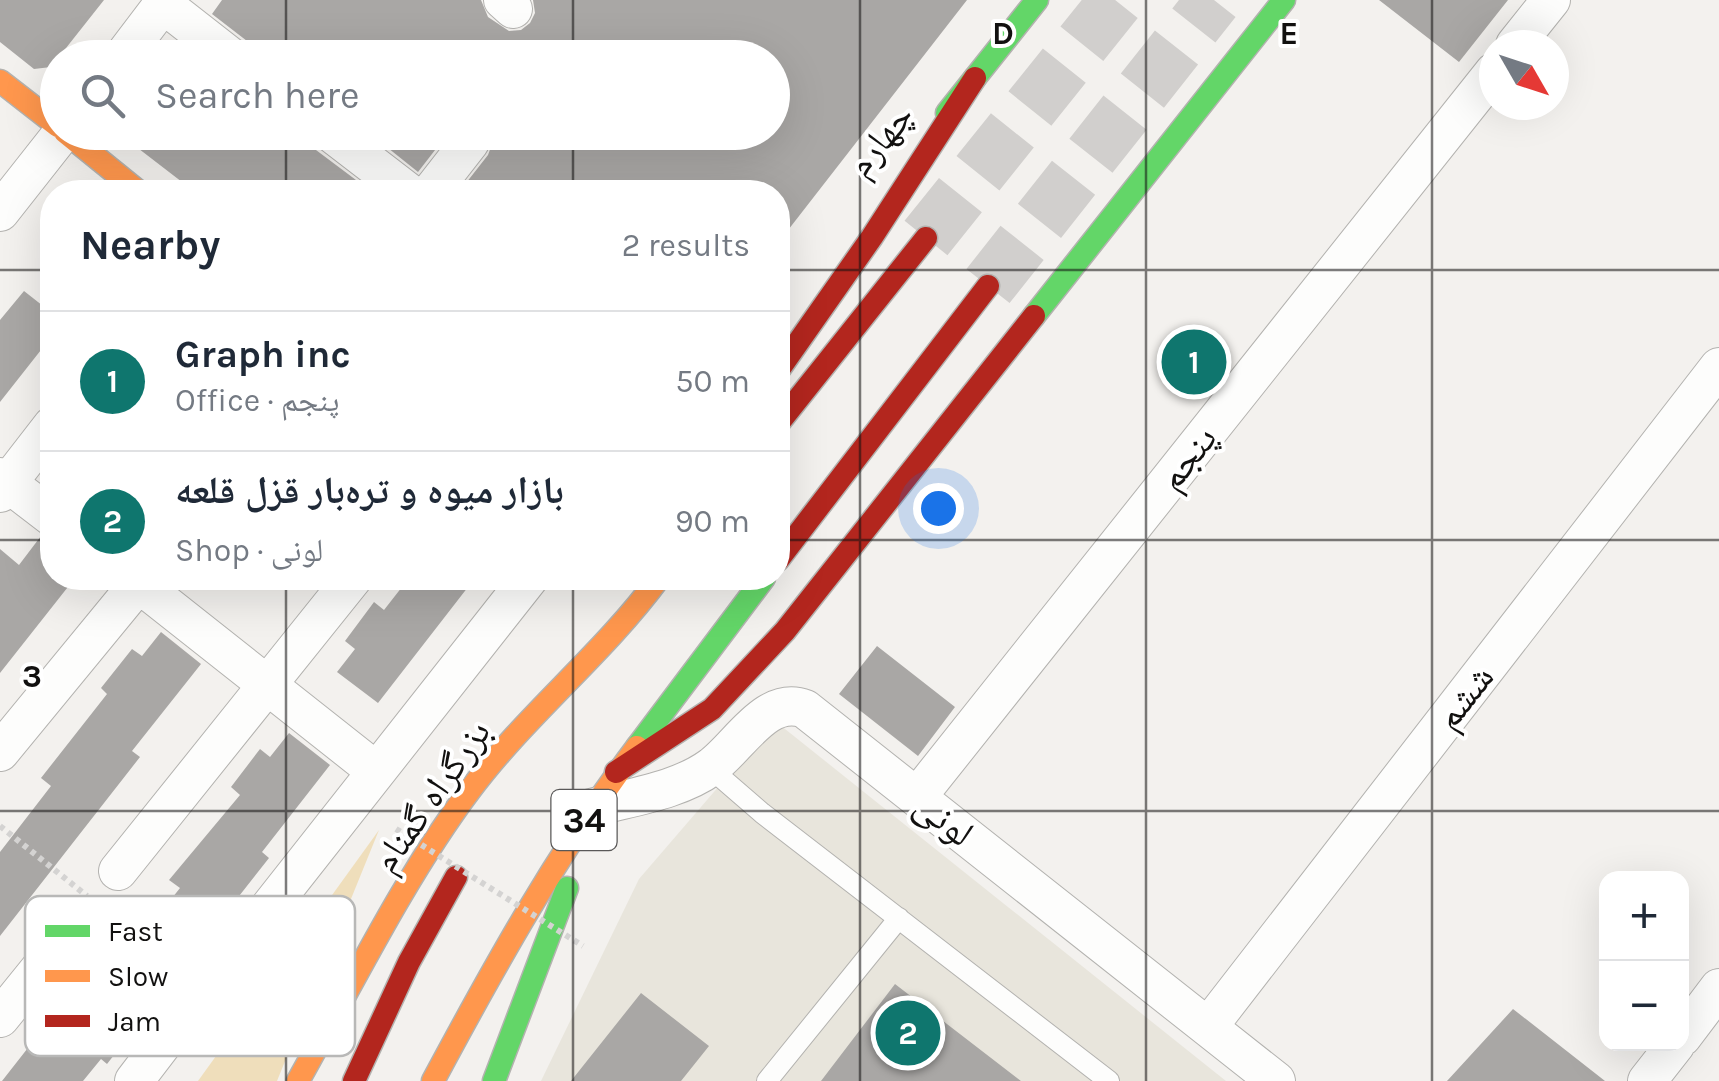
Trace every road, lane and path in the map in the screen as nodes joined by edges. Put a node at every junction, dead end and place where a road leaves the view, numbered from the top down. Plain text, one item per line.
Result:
1 (1037, 0) edge
2 (1284, 0) edge
3 (1551, 0) edge
4 (164, 2) edge
5 (1528, 30) edge
6 (136, 40) edge
7 (210, 40) edge
8 (975, 78) junction
9 (0, 82) edge
10 (1479, 91) edge
11 (40, 112) edge
12 (50, 150) edge
13 (87, 150) edge
14 (353, 150) edge
15 (464, 150) edge
16 (125, 180) edge
17 (392, 180) edge
18 (440, 180) edge
19 (0, 212) edge
20 (926, 238) tunnel mouth
21 (814, 278) dead end
22 (988, 286) tunnel mouth
23 (790, 354) edge
24 (1719, 367) edge
25 (790, 409) edge
26 (40, 440) edge
27 (3, 485) edge
28 (40, 509) edge
29 (790, 544) edge
30 (129, 590) edge
31 (151, 590) edge
32 (343, 590) edge
33 (519, 590) edge
34 (650, 590) edge
35 (755, 590) edge
36 (642, 601) junction
37 (268, 685) junction
38 (777, 706) junction
39 (552, 730) dead end
40 (0, 752) edge
41 (710, 768) junction
42 (376, 771) junction
43 (616, 772) junction
44 (917, 797) junction
45 (591, 808) junction
46 (762, 812) junction
47 (0, 826) edge
48 (396, 829) dead end
49 (464, 860) dead end
50 (118, 871) dead end
51 (85, 896) edge
52 (278, 896) edge
53 (899, 918) junction
54 (583, 946) dead end
55 (355, 979) edge
56 (25, 987) edge
57 (1719, 988) edge
58 (0, 1018) edge
59 (1208, 1027) junction
60 (1689, 1028) edge
61 (1671, 1051) edge
62 (153, 1056) edge
63 (312, 1056) edge
64 (134, 1081) edge
65 (298, 1081) edge
66 (354, 1081) edge
67 (433, 1081) edge
68 (494, 1081) edge
69 (767, 1081) edge
70 (1109, 1081) edge
71 (1276, 1081) edge
72 (1648, 1081) edge

1 - 8 main road, چهارم
2 - 43 main road
3 - 5 street
4 - 6 street
4 - 7 street
8 - 21 main road, چهارم
8 - 23 main road
9 - 11 main road
10 - 44 street, پنجم
12 - 19 street
13 - 16 main road
14 - 17 street
15 - 18 street
20 - 25 main road
22 - 29 main road
24 - 59 street, ششم
26 - 27 street
27 - 28 street
30 - 40 street
31 - 37 street
32 - 37 street
33 - 42 street
34 - 36 main road, بزرگراه گمنام
35 - 43 main road, 34
36 - 39 main road
36 - 55 main road, بزرگراه گمنام
37 - 42 street
37 - 50 street
38 - 41 street
38 - 44 street, لونی
38 - 46 lane
41 - 45 street
41 - 46 lane
42 - 52 street
43 - 45 main road, 34
44 - 59 street, لونی
45 - 67 main road, 34
45 - 68 main road
46 - 53 lane
47 - 51 path
48 - 54 path, bridge
49 - 66 main road
53 - 69 lane
53 - 70 lane
56 - 58 street
57 - 60 street
59 - 71 street, لونی
61 - 72 street
62 - 64 street
63 - 65 main road, بزرگراه گمنام

